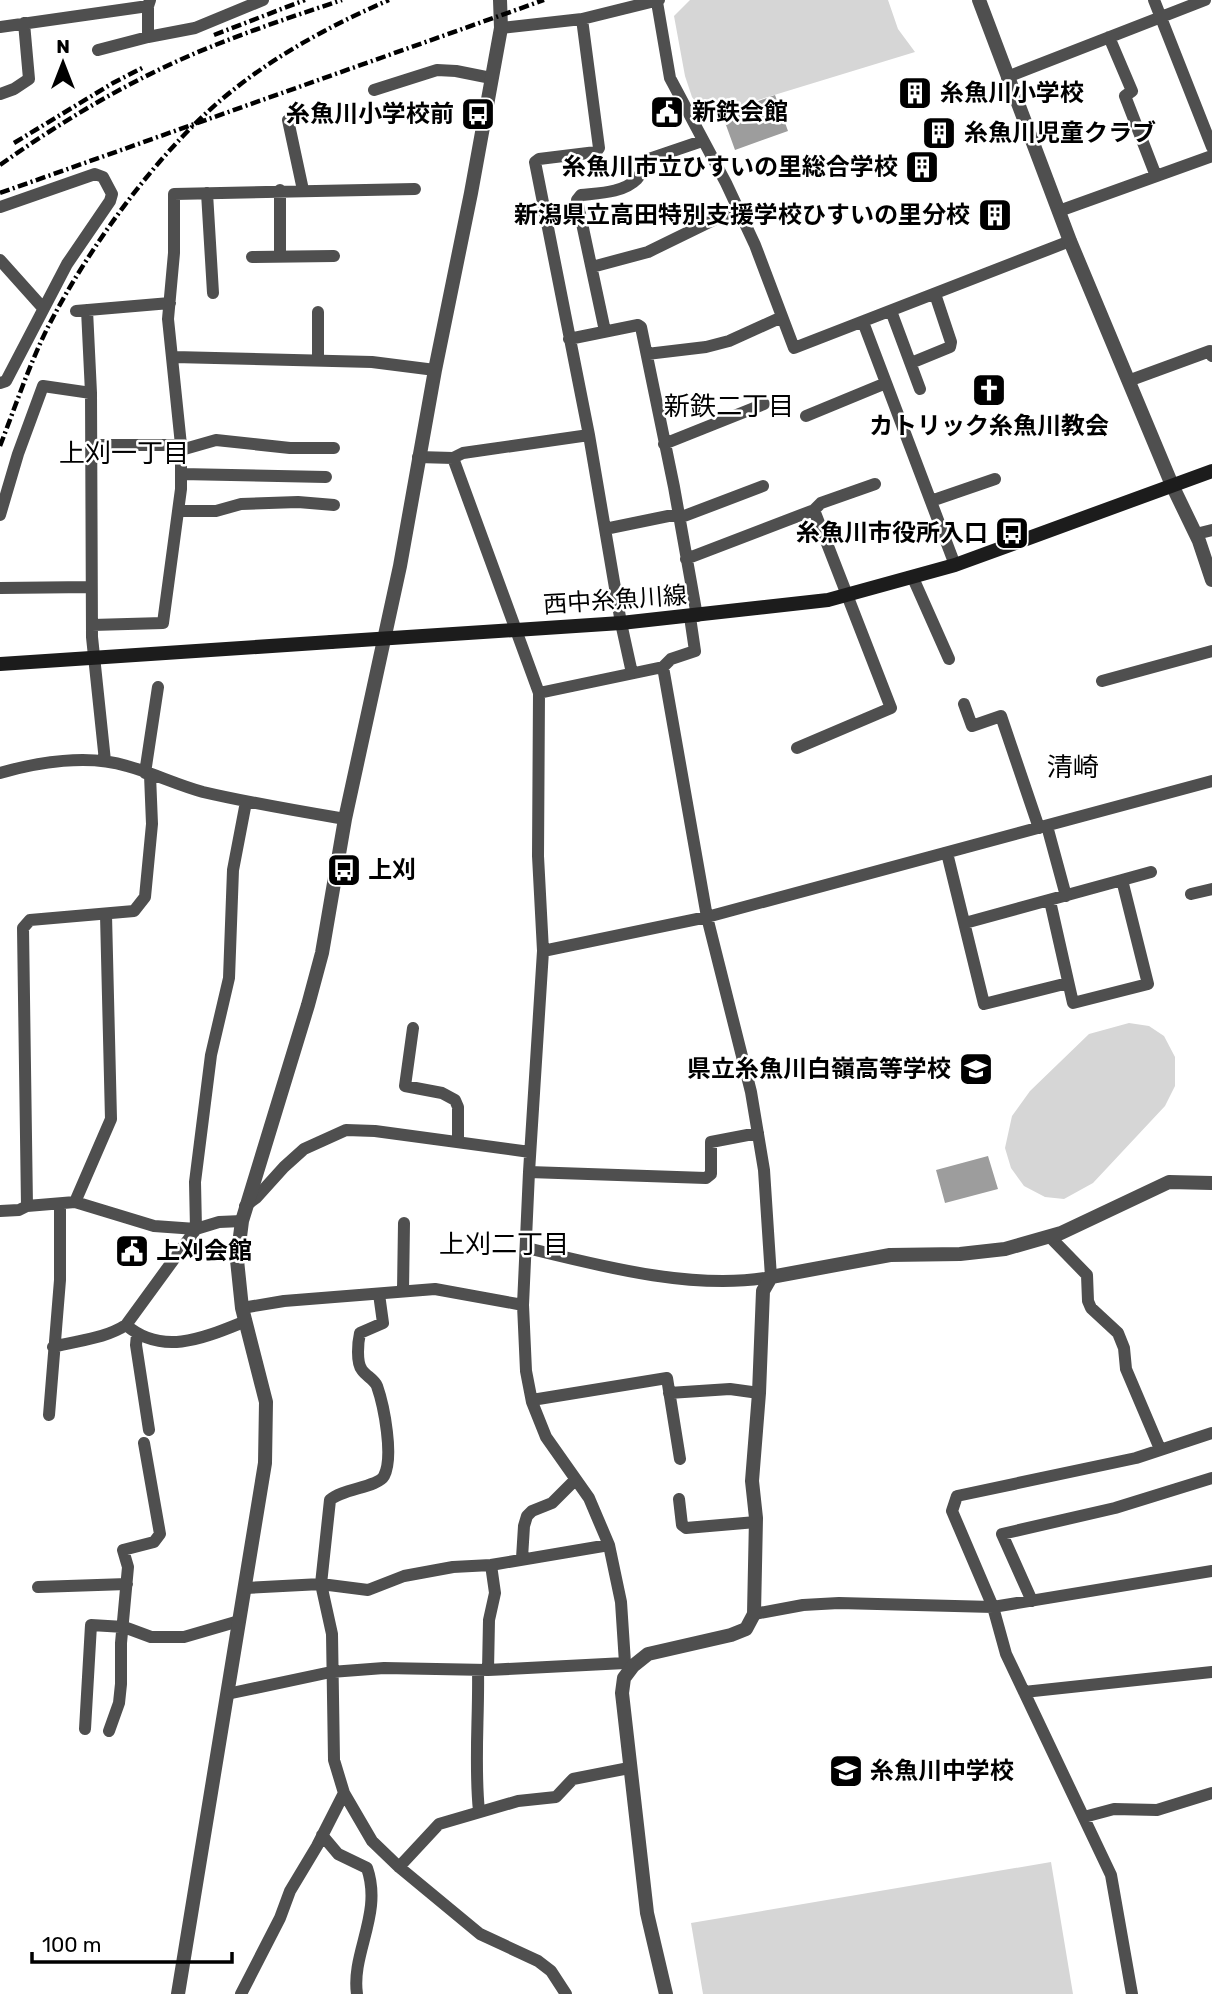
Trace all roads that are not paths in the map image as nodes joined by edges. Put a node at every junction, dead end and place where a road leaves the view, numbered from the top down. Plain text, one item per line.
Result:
1 (263, 0) edge
2 (500, 0) edge
3 (979, 0) edge
4 (1154, 0) edge
5 (1205, 0) edge
6 (658, 1) edge
7 (149, 3) edge
8 (1160, 16) junction
9 (582, 19) junction
10 (24, 23) junction
11 (0, 27) edge
12 (502, 28) junction
13 (148, 37) junction
14 (1109, 37) junction
15 (98, 50) dead end
16 (1007, 77) junction
17 (491, 78) junction
18 (374, 90) dead end
19 (0, 94) edge
20 (288, 120) dead end
21 (702, 141) junction
22 (1212, 146) edge
23 (1212, 156) edge
24 (1156, 176) junction
25 (415, 189) dead end
26 (281, 190) junction
27 (303, 190) junction
28 (207, 193) junction
29 (0, 207) edge
30 (738, 208) junction
31 (1059, 211) junction
32 (1070, 241) junction
33 (280, 256) junction
34 (334, 256) dead end
35 (252, 257) dead end
36 (0, 260) edge
37 (592, 267) junction
38 (213, 293) dead end
39 (935, 294) junction
40 (170, 303) junction
41 (43, 308) junction
42 (891, 311) junction
43 (318, 312) dead end
44 (782, 317) junction
45 (863, 322) junction
46 (605, 331) junction
47 (569, 339) junction
48 (647, 354) junction
49 (1212, 356) edge
50 (174, 358) junction
51 (318, 361) junction
52 (911, 363) junction
53 (435, 370) junction
54 (1128, 381) junction
55 (0, 383) edge
56 (886, 383) junction
57 (920, 388) dead end
58 (91, 393) junction
59 (764, 404) dead end
60 (806, 416) dead end
61 (589, 435) junction
62 (664, 443) junction
63 (92, 445) junction
64 (181, 447) junction
65 (334, 448) dead end
66 (418, 457) junction
67 (453, 458) junction
68 (1212, 471) edge
69 (181, 474) junction
70 (326, 478) dead end
71 (995, 479) dead end
72 (875, 484) dead end
73 (1172, 485) junction
74 (763, 486) dead end
75 (931, 501) junction
76 (334, 505) dead end
77 (814, 510) junction
78 (179, 511) junction
79 (0, 515) edge
80 (679, 516) junction
81 (605, 529) junction
82 (1212, 530) edge
83 (1196, 534) junction
84 (686, 559) junction
85 (955, 565) junction
86 (913, 578) junction
87 (1212, 580) edge
88 (91, 587) junction
89 (0, 588) edge
90 (846, 595) junction
91 (693, 617) junction
92 (621, 623) junction
93 (92, 625) junction
94 (517, 630) junction
95 (383, 639) junction
96 (1212, 651) edge
97 (948, 659) dead end
98 (0, 664) edge
99 (663, 667) junction
100 (632, 673) junction
101 (1102, 681) dead end
102 (158, 687) dead end
103 (539, 693) junction
104 (964, 704) dead end
105 (797, 748) dead end
106 (105, 761) junction
107 (0, 773) edge
108 (147, 774) junction
109 (1212, 781) edge
110 (246, 802) junction
111 (345, 819) junction
112 (1043, 827) junction
113 (947, 853) junction
114 (1151, 872) dead end
115 (1122, 880) junction
116 (1212, 889) edge
117 (1191, 894) dead end
118 (1066, 896) junction
119 (1050, 901) junction
120 (106, 915) junction
121 (707, 917) junction
122 (965, 923) junction
123 (543, 951) junction
124 (1068, 983) junction
125 (413, 1028) dead end
126 (758, 1133) junction
127 (458, 1141) junction
128 (530, 1152) junction
129 (528, 1172) junction
130 (1212, 1183) edge
131 (75, 1202) junction
132 (60, 1204) junction
133 (27, 1206) junction
134 (245, 1206) junction
135 (0, 1211) edge
136 (242, 1221) junction
137 (404, 1223) dead end
138 (196, 1229) junction
139 (1051, 1237) junction
140 (527, 1248) junction
141 (771, 1277) junction
142 (403, 1291) junction
143 (379, 1294) junction
144 (523, 1305) junction
145 (244, 1314) junction
146 (126, 1325) junction
147 (137, 1334) junction
148 (53, 1348) junction
149 (669, 1393) junction
150 (759, 1393) junction
151 (532, 1400) junction
152 (49, 1415) dead end
153 (149, 1430) dead end
154 (1212, 1433) edge
155 (144, 1443) dead end
156 (1160, 1449) junction
157 (680, 1459) dead end
158 (1212, 1478) edge
159 (575, 1480) junction
160 (679, 1499) dead end
161 (755, 1522) junction
162 (609, 1545) junction
163 (522, 1558) junction
164 (491, 1565) junction
165 (1212, 1571) edge
166 (127, 1584) junction
167 (321, 1584) junction
168 (38, 1587) dead end
169 (245, 1588) junction
170 (1032, 1601) junction
171 (993, 1607) junction
172 (754, 1614) junction
173 (239, 1621) junction
174 (124, 1627) junction
175 (629, 1664) junction
176 (483, 1670) junction
177 (331, 1672) junction
178 (1212, 1672) edge
179 (1024, 1692) junction
180 (228, 1694) junction
181 (85, 1730) dead end
182 (108, 1731) dead end
183 (629, 1768) junction
184 (344, 1793) junction
185 (1212, 1793) edge
186 (479, 1811) junction
187 (1084, 1817) junction
188 (322, 1835) junction
189 (372, 1841) junction
190 (399, 1867) junction
191 (367, 1868) junction
192 (178, 1994) edge
193 (241, 1994) edge
194 (357, 1994) edge
195 (566, 1994) edge
196 (666, 1994) edge
197 (1132, 1994) edge

1 - 13 street
2 - 12 street
3 - 16 street
4 - 8 street
5 - 8 street
6 - 9 street
6 - 21 street
7 - 10 street
7 - 13 street
8 - 14 street
8 - 22 street
9 - 12 street
9 - 47 street
10 - 11 street
10 - 19 street
12 - 17 street
13 - 15 street
14 - 16 street
14 - 24 street
16 - 31 street
17 - 18 street
17 - 53 street
20 - 27 street
21 - 30 street
21 - 37 street
23 - 24 street
24 - 31 street
25 - 27 street
26 - 27 street
26 - 28 street
26 - 33 street
28 - 38 street
28 - 40 street
29 - 41 street
30 - 37 street
30 - 44 street
31 - 32 street
32 - 39 street
32 - 54 street
33 - 34 street
33 - 35 street
36 - 41 street
37 - 46 street
39 - 42 street
39 - 52 street
40 - 50 street
40 - 58 street
41 - 55 street
42 - 45 street
42 - 52 street
43 - 51 street
44 - 45 street
44 - 48 street
45 - 56 street
46 - 47 street
46 - 48 street
47 - 61 street
48 - 62 street
49 - 54 street
50 - 51 street
50 - 64 street
51 - 53 street
52 - 57 street
53 - 66 street
54 - 73 street
56 - 60 street
56 - 75 street
58 - 63 street
58 - 79 street
59 - 62 street
61 - 67 street
61 - 81 street
62 - 80 street
63 - 64 street
63 - 88 street
64 - 65 street
64 - 69 street
66 - 67 street
66 - 95 street
67 - 94 street
68 - 73 main road, 西中糸魚川線
69 - 70 street
69 - 78 street
71 - 75 street
72 - 77 street
73 - 83 street
73 - 85 main road, 西中糸魚川線
74 - 80 street
75 - 85 street
76 - 78 street
77 - 84 street
77 - 90 street
78 - 93 street
80 - 81 street
80 - 84 street
81 - 92 street
82 - 83 street
83 - 87 street
84 - 91 street
85 - 86 main road, 西中糸魚川線
86 - 90 main road, 西中糸魚川線
86 - 97 street
88 - 89 street
88 - 93 street
90 - 91 main road, 西中糸魚川線
90 - 105 street
91 - 92 main road, 西中糸魚川線
91 - 99 street
92 - 94 main road, 西中糸魚川線
92 - 100 street
93 - 106 street
94 - 95 main road, 西中糸魚川線
94 - 103 street
95 - 98 main road, 西中糸魚川線, bridge
95 - 111 street
96 - 101 street
99 - 100 street
99 - 121 street
100 - 103 street
102 - 108 street
103 - 123 street
104 - 112 street
106 - 107 street
106 - 108 street
108 - 110 street
108 - 120 street
109 - 112 street
110 - 111 street
110 - 138 street
111 - 134 street
112 - 113 street
112 - 118 street
113 - 121 street
113 - 122 street
114 - 115 street
115 - 118 street
115 - 124 street
116 - 117 street
118 - 119 street
119 - 122 street
119 - 124 street
120 - 131 street
120 - 133 street
121 - 123 street
121 - 126 street
122 - 124 street
123 - 128 street
125 - 127 street
126 - 129 street
126 - 141 street
127 - 128 street
127 - 134 street
128 - 129 street
129 - 140 street
130 - 139 street
131 - 132 street
131 - 138 street
132 - 133 street
132 - 148 street
133 - 135 street
134 - 136 street
136 - 138 street
136 - 145 street
137 - 142 street
138 - 146 street
139 - 141 street
139 - 156 street
140 - 141 street
140 - 144 street
141 - 150 street
142 - 143 street
142 - 144 street
143 - 145 street
143 - 167 street
144 - 151 street
145 - 147 street
145 - 169 street
146 - 147 street
146 - 148 street
147 - 153 street
148 - 152 street
149 - 150 street
149 - 151 street
149 - 157 street
150 - 161 street
151 - 159 street
154 - 156 street
155 - 166 street
156 - 171 street
158 - 170 street
159 - 162 street
159 - 163 street
160 - 161 street
161 - 172 street
162 - 163 street
162 - 175 street
163 - 164 street
164 - 167 street
164 - 176 street
165 - 170 street
166 - 168 street
166 - 174 street
167 - 169 street
167 - 177 street
169 - 173 street
170 - 171 street
171 - 172 street
171 - 179 street
172 - 175 street
173 - 174 street
173 - 180 street
174 - 181 street
174 - 182 street
175 - 176 street
175 - 183 street
176 - 177 street
176 - 186 street
177 - 180 street
177 - 184 street
178 - 179 street
179 - 187 street
180 - 192 street
183 - 186 street
183 - 196 street
184 - 188 street
184 - 189 street
185 - 187 street
186 - 190 street
187 - 197 street
188 - 191 street
188 - 193 street
189 - 190 street
189 - 191 street
190 - 195 street
191 - 194 street

